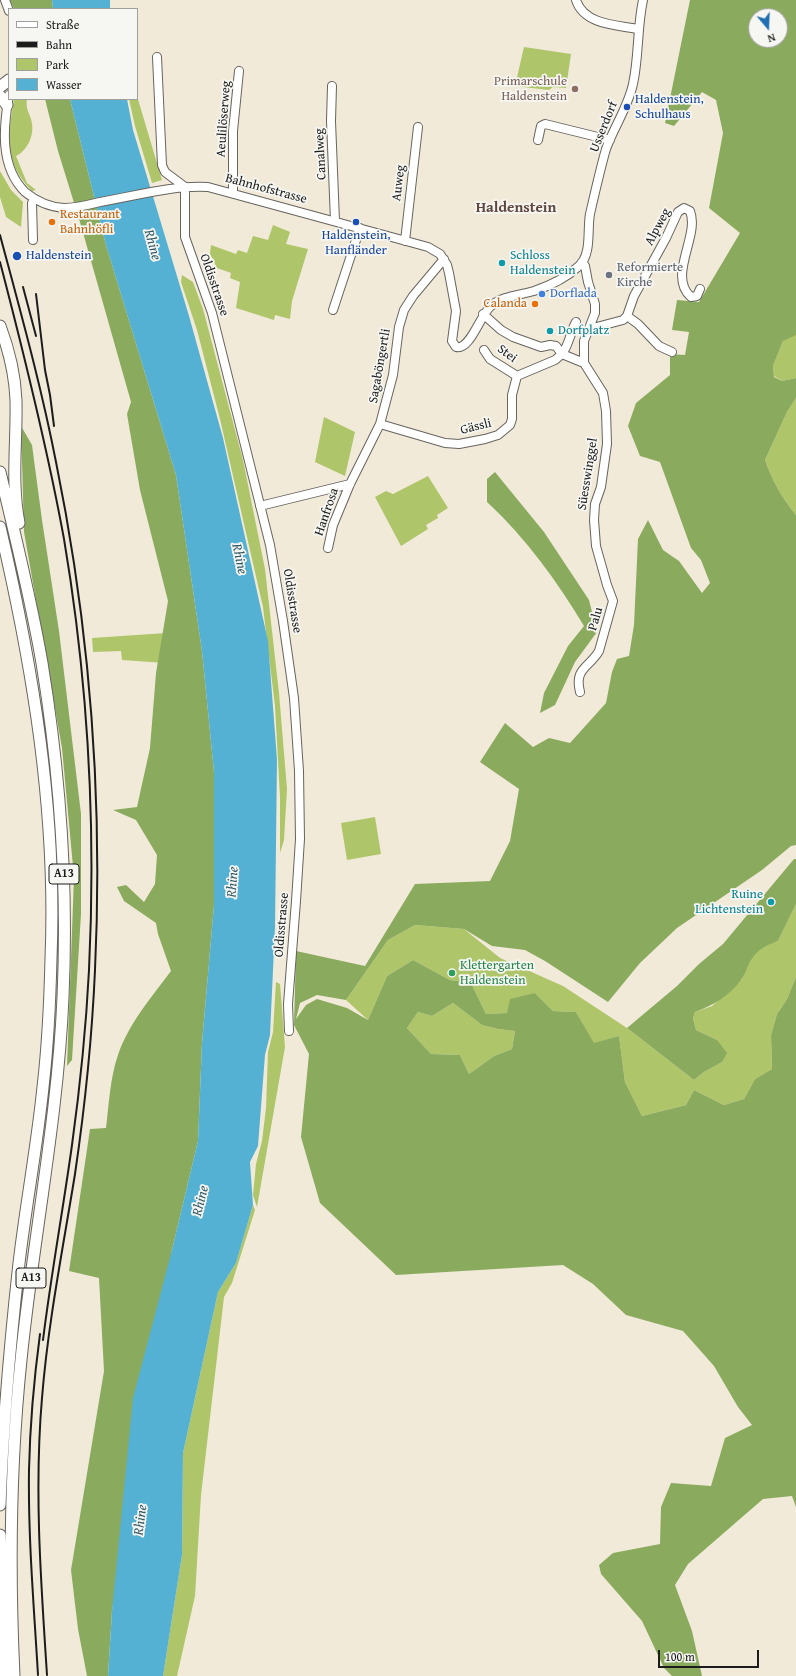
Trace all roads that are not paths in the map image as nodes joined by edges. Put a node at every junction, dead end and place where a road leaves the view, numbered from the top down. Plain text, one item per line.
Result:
1 (576, 0) edge
2 (643, 0) edge
3 (638, 29) junction
4 (157, 57) dead end
5 (239, 71) dead end
6 (8, 81) edge
7 (332, 86) dead end
8 (0, 87) edge
9 (0, 96) edge
10 (8, 100) edge
11 (418, 127) dead end
12 (538, 140) dead end
13 (610, 140) junction
14 (185, 187) junction
15 (233, 192) junction
16 (35, 199) junction
17 (335, 221) junction
18 (360, 228) junction
19 (32, 240) dead end
20 (404, 241) junction
21 (444, 259) junction
22 (582, 262) junction
23 (700, 289) dead end
24 (333, 310) dead end
25 (483, 314) junction
26 (628, 316) junction
27 (576, 322) dead end
28 (0, 326) edge
29 (589, 329) junction
30 (484, 350) dead end
31 (672, 352) dead end
32 (562, 354) junction
33 (584, 364) junction
34 (517, 376) junction
35 (380, 424) junction
36 (0, 472) edge
37 (350, 484) junction
38 (260, 506) junction
39 (0, 527) edge
40 (596, 546) joint
41 (328, 548) dead end
42 (0, 554) edge
43 (29, 596) junction
44 (21, 619) junction
45 (580, 692) dead end
46 (289, 1030) dead end
47 (0, 1505) edge
48 (0, 1535) edge
49 (4, 1676) edge
50 (14, 1676) edge

1 - 3 street
2 - 3 street, Usserdorf
3 - 13 street, Usserdorf
4 - 14 street
5 - 15 street, Aeulilöserweg
6 - 8 highway
7 - 17 street, Canalweg
9 - 10 highway
10 - 16 street, Bahnhofstrasse
11 - 20 street, Auweg
12 - 13 street
13 - 22 street, Usserdorf
14 - 15 street, Bahnhofstrasse
14 - 16 street, Bahnhofstrasse
14 - 38 street, Oldisstrasse
15 - 17 street, Bahnhofstrasse
16 - 19 street
17 - 18 street, Bahnhofstrasse
18 - 20 street, Bahnhofstrasse
18 - 24 street
20 - 21 street, Bahnhofstrasse
21 - 25 street
21 - 35 street, Sagaböngertli
22 - 25 street
22 - 29 street
23 - 26 street, Alpweg
25 - 32 street
26 - 29 street
26 - 31 street
27 - 32 street
28 - 43 highway, A13
29 - 33 street
30 - 34 street, Stei
32 - 33 street
32 - 34 street
33 - 40 street, Süesswinggel
34 - 35 street, Gässli
35 - 37 street, Sagaböngertli
36 - 43 highway, A13
37 - 38 street
37 - 41 street, Hanfrosa
38 - 46 street, Oldisstrasse
39 - 44 highway, A13
40 - 45 street, Palu
42 - 44 highway, A13
43 - 50 highway, A13
44 - 47 highway, A13
48 - 49 highway

